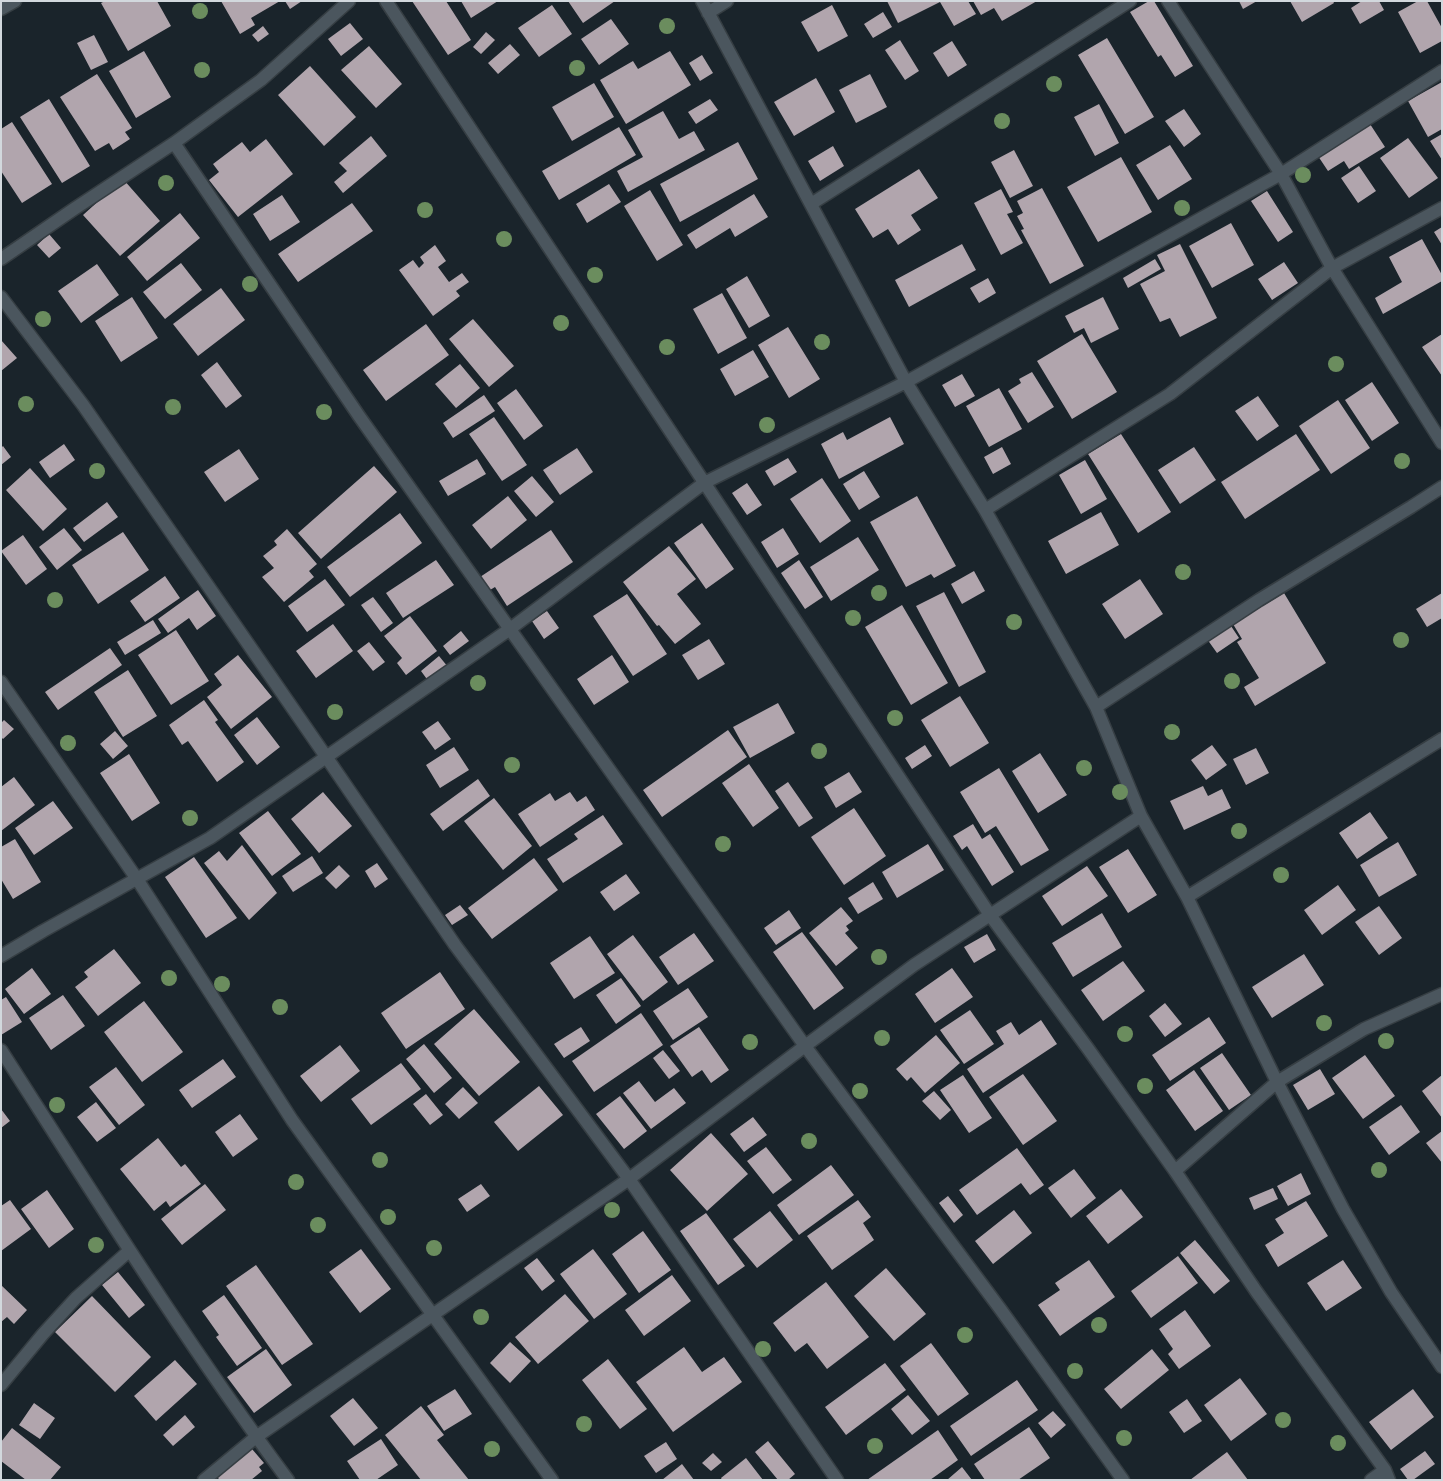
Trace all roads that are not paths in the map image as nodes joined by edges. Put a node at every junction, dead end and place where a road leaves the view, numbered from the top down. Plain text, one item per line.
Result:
1 (15, 1) edge
2 (349, 1) edge
3 (386, 1) edge
4 (727, 1) edge
5 (1130, 1) edge
6 (1168, 1) edge
7 (705, 7) edge
8 (1, 9) edge
9 (1442, 71) edge
10 (174, 143) junction
11 (1281, 174) junction
12 (811, 204) junction
13 (1442, 208) edge
14 (1, 259) edge
15 (1332, 268) junction
16 (1, 297) edge
17 (906, 382) junction
18 (1442, 443) edge
19 (704, 483) junction
20 (1442, 487) edge
21 (986, 510) junction
22 (510, 629) junction
23 (1, 682) edge
24 (1096, 707) junction
25 (1442, 739) edge
26 (327, 758) junction
27 (1141, 816) junction
28 (137, 879) junction
29 (1187, 897) junction
30 (990, 914) junction
31 (1, 956) edge
32 (1442, 994) edge
33 (804, 1046) junction
34 (1, 1050) edge
35 (1276, 1082) junction
36 (1175, 1171) junction
37 (629, 1180) junction
38 (129, 1251) junction
39 (432, 1315) junction
40 (1442, 1366) edge
41 (1, 1385) edge
42 (256, 1437) junction
43 (1387, 1475) edge
44 (204, 1480) edge
45 (288, 1480) edge
46 (552, 1480) edge
47 (837, 1480) edge
48 (1123, 1480) edge
49 (1372, 1480) edge

1 - 8 street
2 - 10 street
3 - 19 street
4 - 7 street
5 - 12 street
6 - 11 street
7 - 12 street
9 - 11 street
10 - 14 street
10 - 22 street
11 - 15 street
11 - 17 street
12 - 17 street
13 - 15 street
15 - 18 street
15 - 21 street
16 - 26 street
17 - 19 street
17 - 21 street
19 - 22 street
19 - 30 street
20 - 24 street
21 - 24 street
22 - 26 street
22 - 33 street
23 - 28 street
24 - 27 street
25 - 29 street
26 - 28 street
26 - 37 street
27 - 29 street
27 - 30 street
28 - 31 street
28 - 39 street
29 - 35 street
30 - 33 street
30 - 36 street
32 - 35 street
33 - 37 street
33 - 48 street
34 - 38 street
35 - 36 street
35 - 40 street
36 - 43 street
37 - 39 street
37 - 47 street
38 - 41 street
38 - 42 street
39 - 42 street
39 - 46 street
42 - 44 street
42 - 45 street
43 - 49 street

